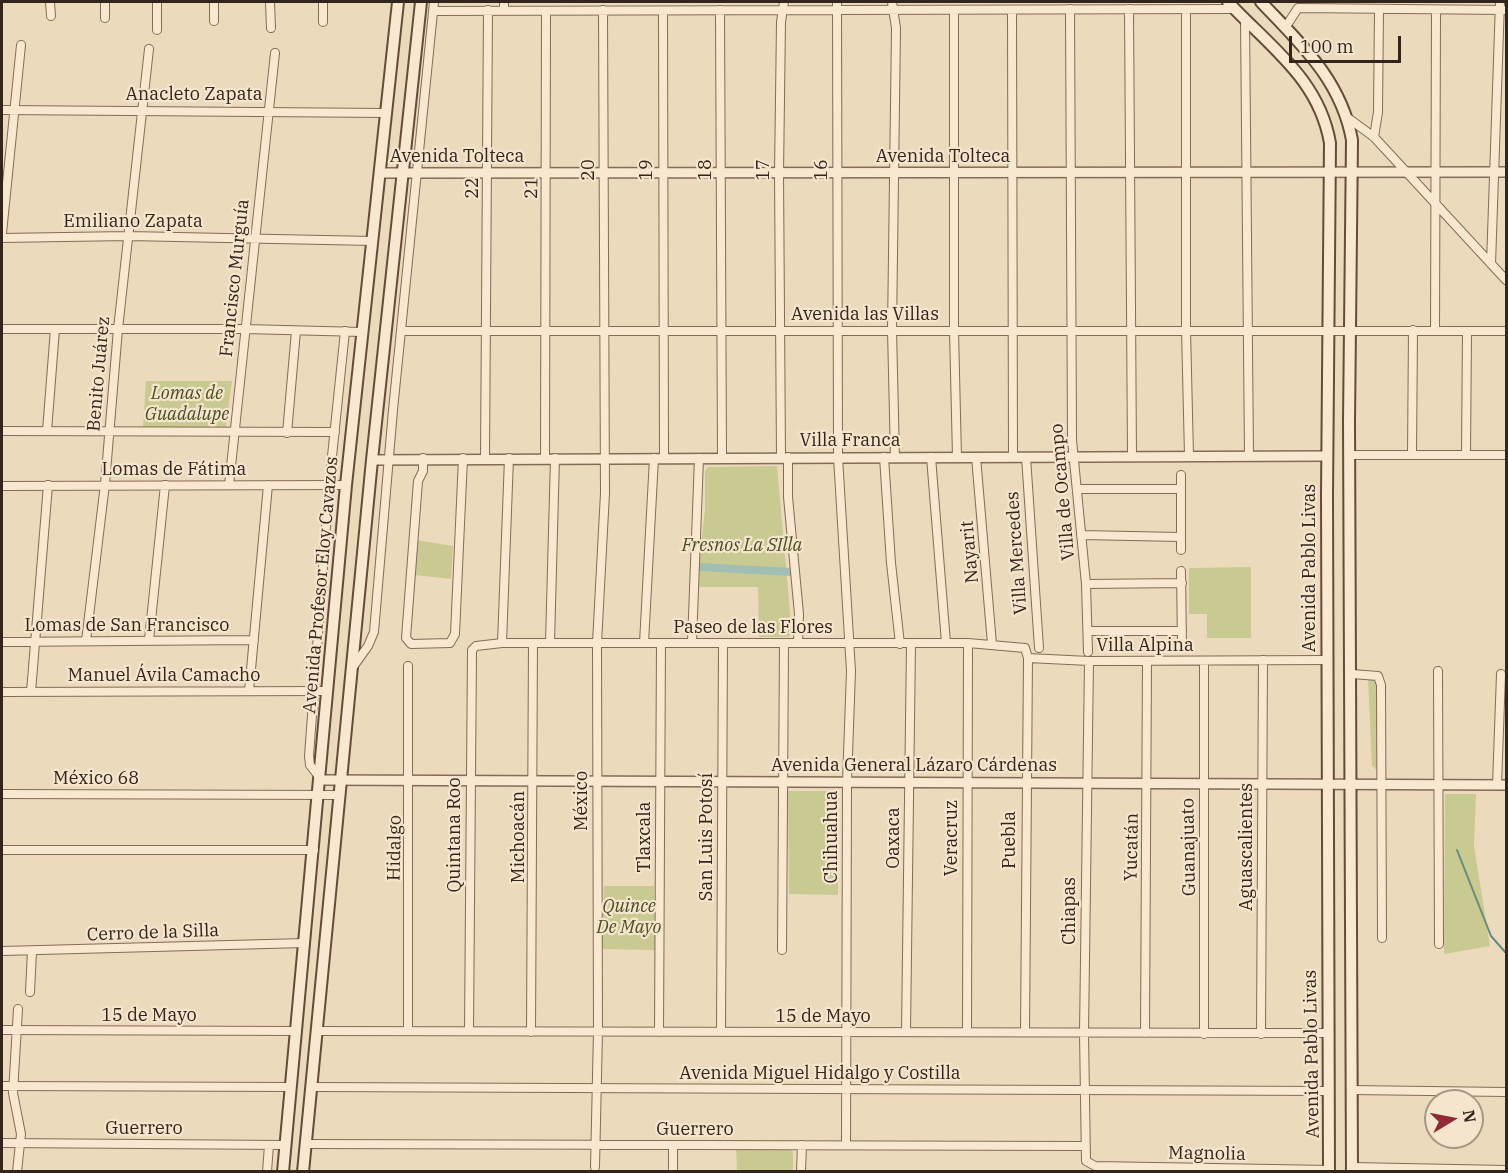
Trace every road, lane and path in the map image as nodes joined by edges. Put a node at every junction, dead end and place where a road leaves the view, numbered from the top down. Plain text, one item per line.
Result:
1 (50, 2) edge
2 (105, 2) edge
3 (157, 2) edge
4 (214, 2) edge
5 (270, 2) edge
6 (323, 2) edge
7 (398, 2) edge
8 (421, 2) edge
9 (434, 2) edge
10 (504, 2) edge
11 (563, 2) edge
12 (622, 2) edge
13 (733, 2) edge
14 (784, 2) edge
15 (996, 2) edge
16 (1261, 2) edge
17 (1046, 5) edge
18 (1099, 5) edge
19 (1232, 5) edge
20 (1300, 5) edge
21 (1448, 5) edge
22 (680, 6) edge
23 (837, 6) edge
24 (893, 6) edge
25 (941, 6) edge
26 (1394, 6) edge
27 (1502, 7) edge
28 (1070, 9) junction
29 (1129, 9) junction
30 (488, 10) junction
31 (546, 10) junction
32 (563, 10) junction
33 (603, 10) junction
34 (720, 10) junction
35 (732, 10) junction
36 (954, 10) junction
37 (1012, 10) junction
38 (1186, 10) junction
39 (1378, 10) junction
40 (1436, 10) junction
41 (433, 11) junction
42 (504, 11) junction
43 (622, 11) junction
44 (663, 11) junction
45 (783, 11) junction
46 (995, 11) junction
47 (51, 16) dead end
48 (105, 18) dead end
49 (1245, 19) junction
50 (214, 21) dead end
51 (323, 22) dead end
52 (271, 28) dead end
53 (1285, 28) junction
54 (157, 30) dead end
55 (21, 45) dead end
56 (149, 49) dead end
57 (275, 53) dead end
58 (2, 110) edge
59 (15, 110) junction
60 (143, 110) junction
61 (268, 110) junction
62 (387, 113) junction
63 (1348, 118) junction
64 (1374, 137) junction
65 (1437, 172) junction
66 (1493, 172) junction
67 (1506, 172) edge
68 (380, 173) junction
69 (403, 173) junction
70 (416, 173) junction
71 (488, 173) junction
72 (547, 173) junction
73 (604, 173) junction
74 (662, 173) junction
75 (837, 173) junction
76 (896, 173) junction
77 (955, 173) junction
78 (1013, 173) junction
79 (1070, 173) junction
80 (1129, 173) junction
81 (1187, 173) junction
82 (1246, 173) junction
83 (1331, 173) junction
84 (1352, 173) junction
85 (1407, 173) junction
86 (721, 174) junction
87 (779, 174) junction
88 (1436, 206) junction
89 (2, 235) edge
90 (128, 237) junction
91 (254, 238) junction
92 (372, 241) junction
93 (1491, 264) junction
94 (1506, 280) edge
95 (2, 329) edge
96 (55, 329) junction
97 (118, 329) junction
98 (245, 329) junction
99 (488, 329) junction
100 (838, 329) junction
101 (1186, 329) junction
102 (1350, 329) junction
103 (604, 330) junction
104 (663, 330) junction
105 (722, 330) junction
106 (779, 330) junction
107 (892, 330) junction
108 (1012, 330) junction
109 (1072, 330) junction
110 (1131, 330) junction
111 (1250, 330) junction
112 (1330, 330) junction
113 (1413, 330) junction
114 (1435, 330) junction
115 (296, 331) junction
116 (345, 331) junction
117 (400, 331) junction
118 (545, 331) junction
119 (954, 331) junction
120 (1467, 331) junction
121 (1506, 331) edge
122 (362, 332) junction
123 (47, 430) junction
124 (2, 431) edge
125 (109, 431) junction
126 (233, 432) junction
127 (335, 432) junction
128 (287, 433) junction
129 (1349, 455) junction
130 (1412, 455) junction
131 (1466, 455) junction
132 (1506, 455) edge
133 (1073, 456) junction
134 (1132, 456) junction
135 (1189, 456) junction
136 (1249, 456) junction
137 (1327, 456) junction
138 (605, 457) junction
139 (785, 457) junction
140 (838, 457) junction
141 (884, 457) junction
142 (931, 457) junction
143 (957, 457) junction
144 (976, 457) junction
145 (1013, 457) junction
146 (1026, 457) junction
147 (423, 458) junction
148 (463, 458) junction
149 (485, 458) junction
150 (509, 458) junction
151 (545, 458) junction
152 (555, 458) junction
153 (659, 458) junction
154 (699, 458) junction
155 (722, 458) junction
156 (895, 458) junction
157 (389, 459) junction
158 (372, 460) junction
159 (1181, 475) dead end
160 (105, 484) junction
161 (48, 485) junction
162 (165, 485) junction
163 (229, 485) junction
164 (268, 485) junction
165 (329, 485) junction
166 (346, 485) junction
167 (2, 486) edge
168 (1078, 489) junction
169 (1181, 489) junction
170 (1081, 535) junction
171 (1181, 537) junction
172 (1181, 550) dead end
173 (1181, 571) dead end
174 (1182, 583) junction
175 (1086, 584) junction
176 (1088, 631) junction
177 (1182, 631) junction
178 (149, 640) junction
179 (254, 640) junction
180 (86, 641) junction
181 (2, 642) edge
182 (34, 642) junction
183 (550, 642) junction
184 (644, 642) junction
185 (692, 642) junction
186 (502, 643) junction
187 (533, 643) junction
188 (597, 643) junction
189 (661, 643) junction
190 (723, 643) junction
191 (784, 643) junction
192 (798, 643) junction
193 (850, 643) junction
194 (946, 643) junction
195 (968, 643) junction
196 (900, 644) junction
197 (911, 644) junction
198 (992, 644) junction
199 (480, 645) joint
200 (1182, 646) dead end
201 (1025, 648) joint
202 (1039, 648) dead end
203 (1089, 656) junction
204 (1028, 658) junction
205 (1263, 660) junction
206 (1327, 660) junction
207 (1147, 661) junction
208 (1204, 661) junction
209 (408, 666) dead end
210 (352, 669) junction
211 (1438, 671) dead end
212 (1352, 674) junction
213 (1501, 674) dead end
214 (249, 691) junction
215 (313, 691) junction
216 (327, 691) junction
217 (2, 692) edge
218 (31, 692) junction
219 (321, 780) junction
220 (341, 780) junction
221 (470, 780) junction
222 (410, 781) junction
223 (534, 781) junction
224 (597, 781) junction
225 (783, 781) junction
226 (660, 782) junction
227 (722, 782) junction
228 (847, 782) junction
229 (909, 782) junction
230 (967, 782) junction
231 (1025, 782) junction
232 (1086, 783) junction
233 (1147, 783) junction
234 (1203, 783) junction
235 (1327, 783) junction
236 (1350, 784) junction
237 (1381, 784) junction
238 (1438, 784) junction
239 (1262, 785) junction
240 (1502, 785) edge
241 (2, 794) edge
242 (320, 794) junction
243 (339, 795) junction
244 (2, 850) edge
245 (314, 850) junction
246 (1382, 938) dead end
247 (305, 943) junction
248 (1439, 944) dead end
249 (782, 950) dead end
250 (2, 951) edge
251 (32, 951) junction
252 (30, 992) dead end
253 (18, 1009) dead end
254 (2, 1030) edge
255 (18, 1030) junction
256 (408, 1030) junction
257 (297, 1031) junction
258 (318, 1031) junction
259 (470, 1031) junction
260 (598, 1031) junction
261 (531, 1032) junction
262 (659, 1032) junction
263 (721, 1032) junction
264 (846, 1032) junction
265 (906, 1032) junction
266 (967, 1032) junction
267 (1024, 1032) junction
268 (1084, 1033) junction
269 (1145, 1033) junction
270 (1328, 1033) junction
271 (1204, 1034) junction
272 (1261, 1034) junction
273 (2, 1086) edge
274 (15, 1086) junction
275 (291, 1087) junction
276 (312, 1087) junction
277 (597, 1087) junction
278 (846, 1089) junction
279 (1084, 1090) junction
280 (1351, 1090) junction
281 (1328, 1091) junction
282 (1506, 1092) edge
283 (2, 1143) edge
284 (20, 1143) junction
285 (306, 1144) junction
286 (269, 1145) junction
287 (286, 1145) junction
288 (596, 1145) junction
289 (673, 1145) junction
290 (802, 1145) junction
291 (846, 1145) junction
292 (1084, 1146) junction
293 (1086, 1161) joint
294 (595, 1167) dead end
295 (1352, 1169) edge
296 (1180, 1170) edge
297 (1455, 1170) edge
298 (1506, 1170) edge
299 (1329, 1171) edge
300 (17, 1172) edge
301 (267, 1172) edge
302 (283, 1172) edge
303 (303, 1172) edge
304 (673, 1172) edge
305 (801, 1172) edge

1 - 47 street
2 - 48 street
3 - 54 street
4 - 50 street
5 - 52 street
6 - 51 street
7 - 62 main road, Avenida Profesor Eloy Cavazos
8 - 69 main road, Avenida Profesor Eloy Cavazos
9 - 41 street, Avenida Profesor Eloy Cavazos
10 - 42 street
11 - 32 street
12 - 43 street
13 - 35 street
14 - 45 street, 17
15 - 46 street
16 - 53 main road
17 - 28 street
17 - 37 street
18 - 28 street
18 - 29 street
19 - 38 street
19 - 49 main road, Avenida Pablo Livas
20 - 39 street
20 - 53 street
21 - 27 street
21 - 40 street
22 - 34 street
22 - 44 street
23 - 24 street
23 - 45 street
23 - 75 street, 16
24 - 25 street
24 - 76 street
25 - 36 street
26 - 39 street
26 - 40 street
27 - 66 street
28 - 79 street, Villa de Ocampo
29 - 38 street
29 - 80 street
30 - 41 street
30 - 42 street
30 - 71 street, 22
31 - 32 street
31 - 42 street
31 - 72 street, 21
32 - 33 street
33 - 43 street
33 - 73 street, 20
34 - 35 street
34 - 86 street, 18
35 - 45 street
36 - 46 street
36 - 77 street
37 - 46 street
37 - 78 street
38 - 81 street
39 - 64 street
40 - 65 street
41 - 70 street, Avenida Profesor Eloy Cavazos
43 - 44 street
44 - 74 street, 19
45 - 87 street, 17
49 - 82 street
49 - 83 main road, Avenida Pablo Livas
53 - 63 main road
55 - 59 street
56 - 60 street, Benito Juárez
57 - 61 street, Francisco Murguía
58 - 59 street, Anacleto Zapata
59 - 60 street, Anacleto Zapata
59 - 89 street
60 - 61 street, Anacleto Zapata
60 - 90 street, Benito Juárez
61 - 62 street, Anacleto Zapata
61 - 91 street, Francisco Murguía
62 - 68 main road, Avenida Profesor Eloy Cavazos
63 - 64 street
63 - 84 main road
64 - 85 street
65 - 66 street, Avenida Tolteca
65 - 85 street, Avenida Tolteca
65 - 88 street
66 - 67 street, Avenida Tolteca
66 - 93 street
68 - 69 street, Avenida Tolteca
68 - 92 main road, Avenida Profesor Eloy Cavazos
69 - 70 street, Avenida Tolteca
69 - 158 main road, Avenida Profesor Eloy Cavazos
70 - 71 street, Avenida Tolteca
70 - 117 street, Avenida Profesor Eloy Cavazos
71 - 72 street, Avenida Tolteca
71 - 99 street, 22
72 - 73 street, Avenida Tolteca
72 - 118 street, 21
73 - 74 street, Avenida Tolteca
73 - 103 street, 20
74 - 86 street, Avenida Tolteca
74 - 104 street, 19
75 - 76 street, Avenida Tolteca
75 - 87 street, Avenida Tolteca
75 - 100 street, 16
76 - 77 street, Avenida Tolteca
76 - 107 street
77 - 78 street, Avenida Tolteca
77 - 119 street
78 - 79 street, Avenida Tolteca
78 - 108 street
79 - 80 street, Avenida Tolteca
79 - 109 street, Villa de Ocampo
80 - 81 street, Avenida Tolteca
80 - 110 street
81 - 82 street, Avenida Tolteca
81 - 101 street
82 - 83 street, Avenida Tolteca
82 - 111 street
83 - 84 street, Avenida Tolteca
83 - 112 main road, Avenida Pablo Livas
84 - 85 street, Avenida Tolteca
84 - 102 main road
85 - 88 street
86 - 87 street, Avenida Tolteca
86 - 105 street, 18
87 - 106 street, 17
88 - 93 street
88 - 114 street
89 - 90 street, Emiliano Zapata
90 - 91 street, Emiliano Zapata
90 - 97 street, Benito Juárez
91 - 92 street, Emiliano Zapata
91 - 98 street, Francisco Murguía
92 - 122 main road, Avenida Profesor Eloy Cavazos
93 - 94 street
95 - 96 street
96 - 97 street
96 - 123 street
97 - 98 street
97 - 125 street, Benito Juárez
98 - 115 street
98 - 126 street, Francisco Murguía
99 - 117 street, Avenida las Villas
99 - 118 street, Avenida las Villas
99 - 149 street, 22
100 - 106 street, Avenida las Villas
100 - 107 street, Avenida las Villas
100 - 140 street, 16
101 - 110 street, Avenida las Villas
101 - 111 street, Avenida las Villas
101 - 135 street
102 - 112 street
102 - 113 street
102 - 129 main road
103 - 104 street, Avenida las Villas
103 - 118 street, Avenida las Villas
103 - 138 street, 20
104 - 105 street, Avenida las Villas
104 - 153 street, 19
105 - 106 street, Avenida las Villas
105 - 155 street, 18
106 - 139 street, 17
107 - 119 street, Avenida las Villas
107 - 156 street
108 - 109 street, Avenida las Villas
108 - 119 street, Avenida las Villas
108 - 145 street
109 - 110 street, Avenida las Villas
109 - 133 street, Villa de Ocampo
110 - 134 street
111 - 112 street, Avenida las Villas
111 - 136 street
112 - 137 main road, Avenida Pablo Livas
113 - 114 street
113 - 130 street
114 - 120 street
115 - 116 street
115 - 128 street
116 - 122 street
116 - 127 street
117 - 157 street, Avenida Profesor Eloy Cavazos
118 - 151 street, 21
119 - 143 street
120 - 121 street
120 - 131 street
122 - 166 main road, Avenida Profesor Eloy Cavazos
123 - 124 street
123 - 125 street
125 - 126 street
125 - 160 street, Benito Juárez
126 - 128 street
126 - 163 street, Francisco Murguía
127 - 128 street
127 - 165 street
129 - 130 street
129 - 212 main road
130 - 131 street
131 - 132 street
133 - 134 street, Villa Franca
133 - 146 street, Villa Franca
133 - 168 street, Villa de Ocampo
134 - 135 street, Villa Franca
135 - 136 street, Villa Franca
136 - 137 street, Villa Franca
137 - 206 main road, Avenida Pablo Livas
138 - 152 street, Villa Franca
138 - 153 street, Villa Franca
138 - 188 street, México
139 - 140 street, Villa Franca
139 - 155 street, Villa Franca
139 - 192 street, 17
140 - 141 street, Villa Franca
140 - 193 street, Chihuahua
141 - 156 street, Villa Franca
141 - 196 street
142 - 143 street, Villa Franca
142 - 156 street, Villa Franca
142 - 194 street
143 - 144 street, Villa Franca
144 - 145 street, Villa Franca
144 - 198 street, Nayarit
145 - 146 street, Villa Franca
146 - 202 street, Villa Mercedes
147 - 148 street, Villa Franca
147 - 148 street
147 - 157 street, Villa Franca
148 - 149 street, Villa Franca
149 - 150 street, Villa Franca
150 - 151 street, Villa Franca
150 - 186 street
151 - 152 street, Villa Franca
152 - 183 street
153 - 154 street, Villa Franca
153 - 184 street, 19
154 - 155 street, Villa Franca
154 - 185 street
157 - 158 street, Villa Franca
157 - 210 street, Avenida Profesor Eloy Cavazos
158 - 210 main road, Avenida Profesor Eloy Cavazos
159 - 169 street
160 - 161 street, Lomas de Fátima
160 - 162 street, Lomas de Fátima
160 - 180 street, Benito Juárez
161 - 167 street, Lomas de Fátima
161 - 182 street
162 - 163 street, Lomas de Fátima
162 - 178 street
163 - 164 street, Lomas de Fátima
164 - 165 street, Lomas de Fátima
164 - 179 street
165 - 166 street, Lomas de Fátima
165 - 215 street
166 - 216 main road, Avenida Profesor Eloy Cavazos
168 - 169 street
168 - 170 street, Villa de Ocampo
169 - 171 street
170 - 171 street
170 - 175 street, Villa de Ocampo
171 - 172 street
173 - 174 street
174 - 175 street
174 - 177 street
175 - 176 street, Villa de Ocampo
176 - 177 street
176 - 203 street, Villa de Ocampo
177 - 200 street
178 - 179 street, Lomas de San Francisco
178 - 180 street, Lomas de San Francisco
179 - 214 street
180 - 182 street, Lomas de San Francisco
181 - 182 street, Lomas de San Francisco
182 - 218 street
183 - 187 street, Paseo de las Flores
183 - 188 street, Paseo de las Flores
184 - 188 street, Paseo de las Flores
184 - 189 street, Paseo de las Flores
185 - 189 street, Paseo de las Flores
185 - 190 street, Paseo de las Flores
186 - 187 street, Paseo de las Flores
186 - 199 street, Paseo de las Flores
187 - 223 street, Michoacán
188 - 224 street, México
189 - 226 street, Tlaxcala
190 - 191 street, Paseo de las Flores
190 - 227 street, San Luis Potosí
191 - 192 street, Paseo de las Flores
191 - 225 street
192 - 193 street, Paseo de las Flores
193 - 196 street, Paseo de las Flores
193 - 228 street, Chihuahua
194 - 195 street, Paseo de las Flores
194 - 197 street, Paseo de las Flores
195 - 198 street, Paseo de las Flores
195 - 230 street, Veracruz
196 - 197 street, Paseo de las Flores
197 - 229 street, Oaxaca
198 - 201 street, Paseo de las Flores
199 - 221 street, Quintana Roo
201 - 204 street, Puebla
203 - 204 street, Villa Alpina
203 - 207 street, Villa Alpina
203 - 232 street, Chiapas
204 - 231 street, Puebla
205 - 206 street, Villa Alpina
205 - 208 street, Villa Alpina
205 - 239 street, Aguascalientes
206 - 235 main road, Avenida Pablo Livas
207 - 208 street, Villa Alpina
207 - 233 street, Yucatán
208 - 234 street, Guanajuato
209 - 222 street, Hidalgo
210 - 220 main road, Avenida Profesor Eloy Cavazos
211 - 238 street
212 - 236 main road
212 - 237 street
213 - 240 street
214 - 215 street, Manuel Ávila Camacho
214 - 218 street, Manuel Ávila Camacho
215 - 216 street, Manuel Ávila Camacho
215 - 219 street
216 - 219 main road, Avenida Profesor Eloy Cavazos
217 - 218 street, Manuel Ávila Camacho
219 - 220 street, Avenida General Lázaro Cárdenas
219 - 242 main road, Avenida Profesor Eloy Cavazos
220 - 222 street, Avenida General Lázaro Cárdenas
220 - 243 main road, Avenida Profesor Eloy Cavazos
221 - 222 street, Avenida General Lázaro Cárdenas
221 - 223 street, Avenida General Lázaro Cárdenas
221 - 259 street, Quintana Roo
222 - 256 street, Hidalgo
223 - 224 street, Avenida General Lázaro Cárdenas
223 - 261 street, Michoacán
224 - 226 street, Avenida General Lázaro Cárdenas
224 - 260 street, México
225 - 227 street, Avenida General Lázaro Cárdenas
225 - 228 street, Avenida General Lázaro Cárdenas
225 - 249 street
226 - 227 street, Avenida General Lázaro Cárdenas
226 - 262 street, Tlaxcala
227 - 263 street, San Luis Potosí
228 - 229 street, Avenida General Lázaro Cárdenas
228 - 264 street, Chihuahua
229 - 230 street, Avenida General Lázaro Cárdenas
229 - 265 street, Oaxaca
230 - 231 street, Avenida General Lázaro Cárdenas
230 - 266 street, Veracruz
231 - 232 street, Avenida General Lázaro Cárdenas
231 - 267 street, Puebla
232 - 233 street, Avenida General Lázaro Cárdenas
232 - 268 street, Chiapas
233 - 234 street, Avenida General Lázaro Cárdenas
233 - 269 street, Yucatán
234 - 239 street, Avenida General Lázaro Cárdenas
234 - 271 street, Guanajuato
235 - 236 street, Avenida General Lázaro Cárdenas
235 - 239 street, Avenida General Lázaro Cárdenas
235 - 270 main road, Avenida Pablo Livas
236 - 237 street, Avenida General Lázaro Cárdenas
236 - 280 main road
237 - 238 street, Avenida General Lázaro Cárdenas
237 - 246 street
238 - 240 street, Avenida General Lázaro Cárdenas
238 - 248 street
239 - 272 street, Aguascalientes
241 - 242 street, México 68
242 - 243 street, México 68
242 - 245 main road, Avenida Profesor Eloy Cavazos
243 - 258 main road, Avenida Profesor Eloy Cavazos
244 - 245 street
245 - 247 main road, Avenida Profesor Eloy Cavazos
247 - 251 street, Cerro de la Silla
247 - 257 main road, Avenida Profesor Eloy Cavazos
250 - 251 street, Cerro de la Silla
251 - 252 street
253 - 255 street
254 - 255 street, 15 de Mayo
255 - 257 street, 15 de Mayo
255 - 274 street
256 - 258 street, 15 de Mayo
256 - 259 street, 15 de Mayo
257 - 275 main road, Avenida Profesor Eloy Cavazos
258 - 276 main road, Avenida Profesor Eloy Cavazos
259 - 261 street, 15 de Mayo
260 - 261 street, 15 de Mayo
260 - 262 street, 15 de Mayo
260 - 277 street, México
262 - 263 street, 15 de Mayo
263 - 264 street, 15 de Mayo
264 - 265 street, 15 de Mayo
264 - 278 street, Chihuahua
265 - 266 street, 15 de Mayo
266 - 267 street, 15 de Mayo
267 - 268 street, 15 de Mayo
268 - 269 street, 15 de Mayo
268 - 279 street, Chiapas
269 - 271 street, 15 de Mayo
270 - 272 street, 15 de Mayo
270 - 281 main road, Avenida Pablo Livas
271 - 272 street, 15 de Mayo
273 - 274 street
274 - 275 street
274 - 284 street
275 - 287 main road, Avenida Profesor Eloy Cavazos
276 - 277 street, Avenida Miguel Hidalgo y Costilla
276 - 285 main road, Avenida Profesor Eloy Cavazos
277 - 278 street, Avenida Miguel Hidalgo y Costilla
277 - 288 street, México
278 - 279 street, Avenida Miguel Hidalgo y Costilla
278 - 291 street, Chihuahua
279 - 281 street, Avenida Miguel Hidalgo y Costilla
279 - 292 street, Chiapas
280 - 282 street
280 - 295 main road
281 - 299 main road, Avenida Pablo Livas
283 - 284 street, Guerrero
284 - 286 street, Guerrero
284 - 300 street
285 - 288 street, Guerrero
285 - 303 main road, Avenida Profesor Eloy Cavazos
286 - 287 street, Guerrero
286 - 301 street
287 - 302 main road, Avenida Profesor Eloy Cavazos
288 - 289 street, Guerrero
288 - 294 street, México
289 - 290 street, Guerrero
289 - 304 street
290 - 291 street, Guerrero
290 - 305 street
291 - 292 street, Guerrero
292 - 293 street, Chiapas
293 - 296 street, Magnolia
295 - 297 street
296 - 299 street, Magnolia
297 - 298 street

